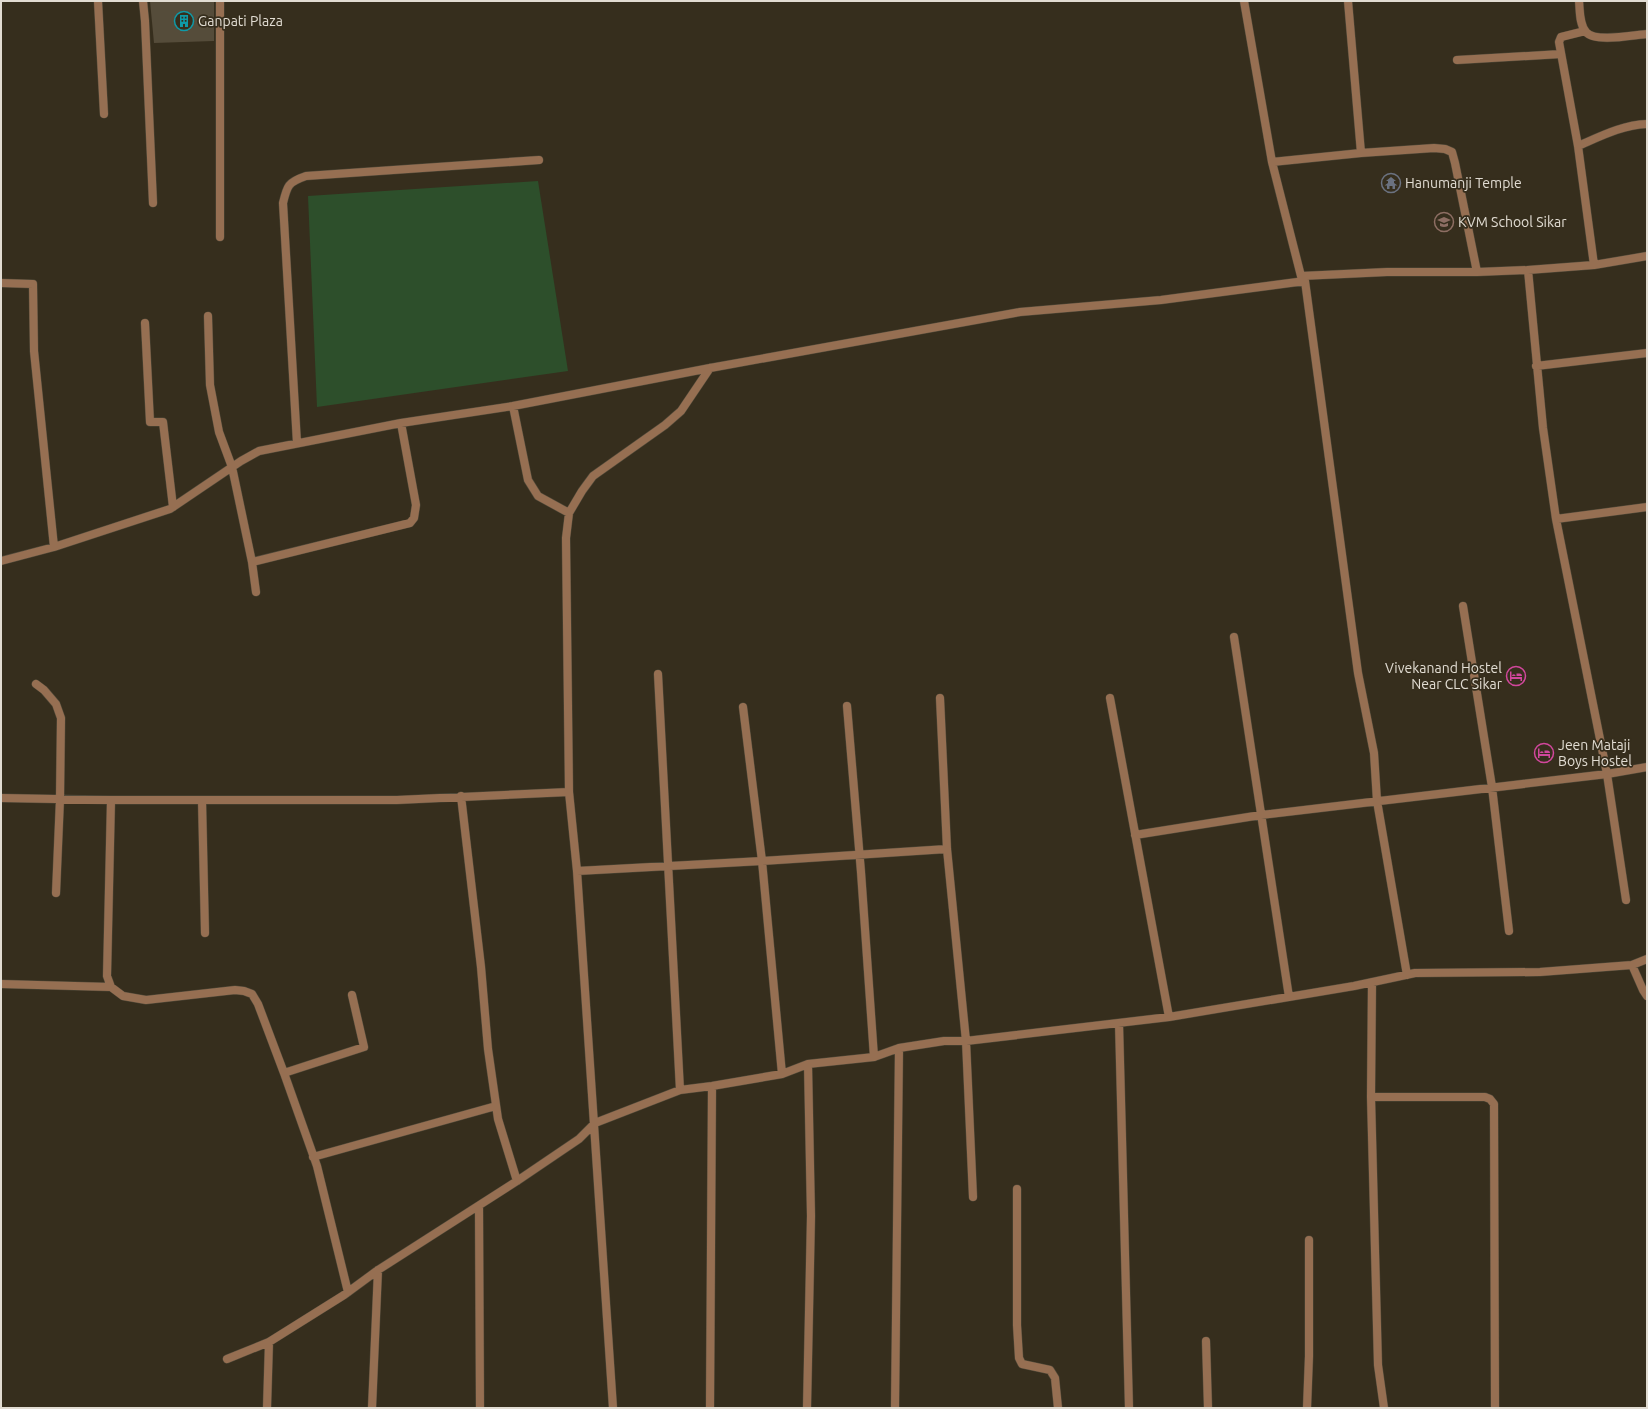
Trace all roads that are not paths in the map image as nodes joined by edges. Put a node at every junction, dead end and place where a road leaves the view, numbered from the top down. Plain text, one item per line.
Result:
1 (98, 1) edge
2 (143, 1) edge
3 (220, 1) edge
4 (1244, 1) edge
5 (1348, 1) edge
6 (1579, 1) edge
7 (1585, 32) junction
8 (1647, 34) edge
9 (1561, 54) junction
10 (1457, 60) dead end
11 (104, 114) dead end
12 (1647, 124) edge
13 (1578, 146) junction
14 (1361, 152) junction
15 (539, 160) dead end
16 (1272, 162) junction
17 (153, 203) dead end
18 (220, 237) dead end
19 (1647, 256) edge
20 (1594, 265) junction
21 (1528, 270) junction
22 (1477, 272) junction
23 (1303, 279) junction
24 (1, 283) edge
25 (208, 316) dead end
26 (145, 323) dead end
27 (1647, 353) edge
28 (1536, 366) junction
29 (710, 368) junction
30 (513, 406) junction
31 (401, 423) junction
32 (297, 443) junction
33 (232, 467) junction
34 (173, 506) junction
35 (1647, 507) edge
36 (569, 513) junction
37 (1556, 519) junction
38 (54, 547) junction
39 (1, 561) edge
40 (252, 562) junction
41 (256, 592) dead end
42 (1463, 606) dead end
43 (1234, 637) dead end
44 (658, 674) dead end
45 (36, 684) dead end
46 (940, 698) dead end
47 (1110, 698) dead end
48 (847, 706) dead end
49 (743, 707) dead end
50 (1647, 767) edge
51 (1607, 774) junction
52 (1492, 787) junction
53 (569, 792) junction
54 (461, 796) junction
55 (1, 798) edge
56 (60, 799) junction
57 (111, 800) junction
58 (202, 800) junction
59 (1378, 801) junction
60 (1261, 815) junction
61 (1135, 835) junction
62 (947, 849) junction
63 (860, 855) junction
64 (762, 862) junction
65 (668, 867) junction
66 (577, 871) junction
67 (56, 893) dead end
68 (1626, 900) dead end
69 (1509, 931) dead end
70 (205, 933) dead end
71 (1647, 960) edge
72 (1632, 965) junction
73 (1407, 975) junction
74 (1372, 982) junction
75 (1, 984) edge
76 (111, 988) junction
77 (352, 995) dead end
78 (1647, 996) edge
79 (1289, 997) junction
80 (1169, 1017) junction
81 (1119, 1023) junction
82 (966, 1041) junction
83 (899, 1048) junction
84 (874, 1057) junction
85 (808, 1064) junction
86 (284, 1073) junction
87 (782, 1074) junction
88 (712, 1086) junction
89 (680, 1090) junction
90 (1371, 1097) junction
91 (496, 1106) junction
92 (594, 1123) junction
93 (313, 1157) junction
94 (517, 1181) junction
95 (1017, 1189) dead end
96 (973, 1197) dead end
97 (479, 1206) junction
98 (1309, 1240) dead end
99 (378, 1270) junction
100 (348, 1292) junction
101 (1206, 1341) dead end
102 (269, 1342) junction
103 (227, 1359) dead end
104 (267, 1408) edge
105 (372, 1408) edge
106 (480, 1408) edge
107 (613, 1408) edge
108 (710, 1408) edge
109 (807, 1408) edge
110 (895, 1408) edge
111 (1058, 1408) edge
112 (1129, 1408) edge
113 (1208, 1408) edge
114 (1307, 1408) edge
115 (1384, 1408) edge
116 (1495, 1408) edge

1 - 11 street
2 - 17 street
3 - 18 street
4 - 16 street
5 - 14 street
6 - 7 street
7 - 8 street
7 - 9 street
9 - 10 street
9 - 13 street
12 - 13 street
13 - 20 street
14 - 16 street
14 - 22 street
15 - 32 street
16 - 23 street
19 - 20 street
20 - 21 street
21 - 22 street
21 - 28 street
22 - 23 street
23 - 29 street
23 - 59 street
24 - 38 street
25 - 33 street
26 - 34 street
27 - 28 street
28 - 37 street
29 - 30 street
29 - 36 street
30 - 31 street
30 - 36 street
31 - 32 street
31 - 40 street
32 - 33 street
33 - 34 street
33 - 40 street
34 - 38 street
35 - 37 street
36 - 53 street
37 - 51 street
38 - 39 street
40 - 41 street
42 - 52 street
43 - 60 street
44 - 65 street
45 - 56 street
46 - 62 street
47 - 61 street
48 - 63 street
49 - 64 street
50 - 51 street
51 - 52 street
51 - 68 street
52 - 59 street
52 - 69 street
53 - 54 street
53 - 66 street
54 - 58 street
54 - 91 street
55 - 56 street
56 - 57 street
56 - 67 street
57 - 58 street
57 - 76 street
58 - 70 street
59 - 60 street
59 - 73 street
60 - 61 street
60 - 79 street
61 - 80 street
62 - 63 street
62 - 82 street
63 - 64 street
63 - 84 street
64 - 65 street
64 - 87 street
65 - 66 street
65 - 89 street
66 - 92 street
71 - 72 street
72 - 73 street
72 - 78 street
73 - 74 street
74 - 79 street
74 - 90 street
75 - 76 street
76 - 86 street
77 - 86 street
79 - 80 street
80 - 81 street
81 - 82 street
81 - 112 street
82 - 83 street
82 - 96 street
83 - 84 street
83 - 110 street
84 - 85 street
85 - 87 street
85 - 109 street
86 - 93 street
87 - 88 street
88 - 89 street
88 - 108 street
89 - 92 street
90 - 115 street
90 - 116 street
91 - 93 street
91 - 94 street
92 - 94 street
92 - 107 street
93 - 100 street
94 - 97 street
95 - 111 street
97 - 99 street
97 - 106 street
98 - 114 street
99 - 100 street
99 - 105 street
100 - 102 street
101 - 113 street
102 - 103 street
102 - 104 street

